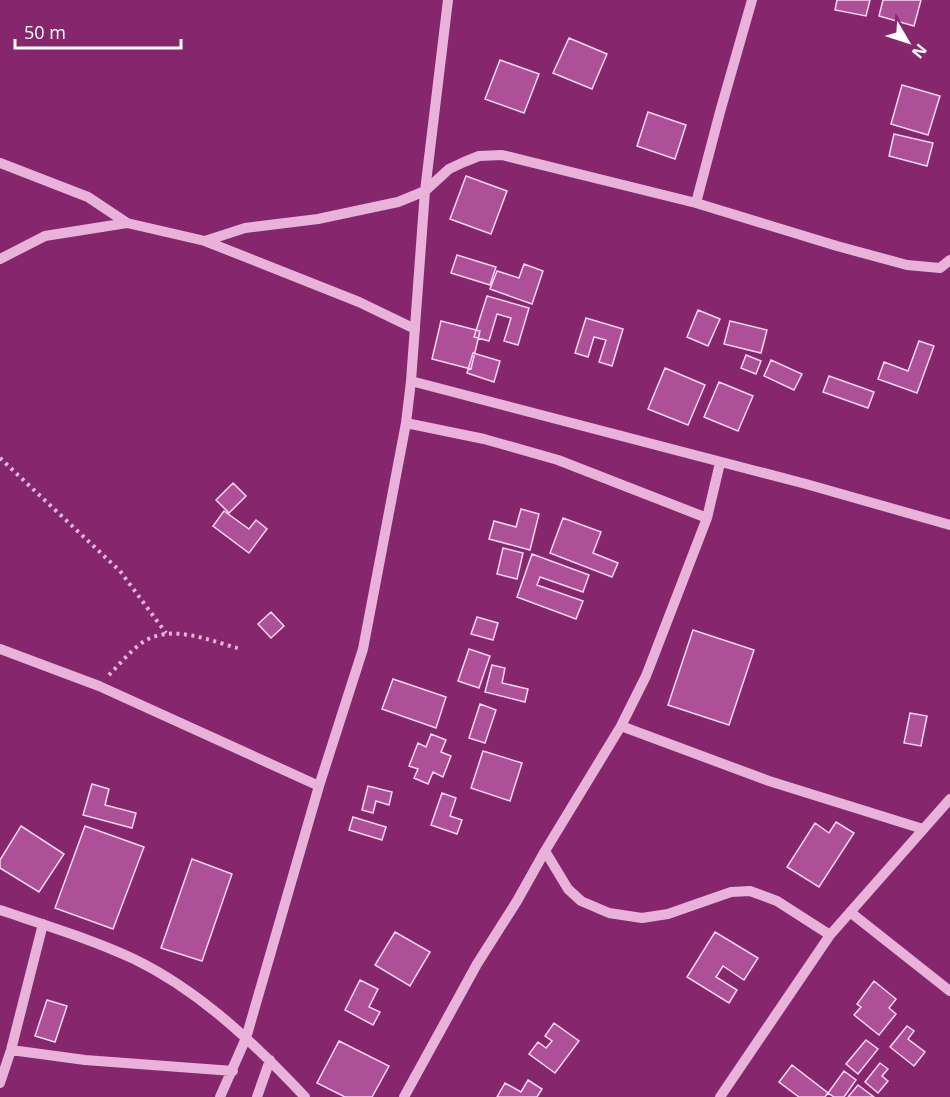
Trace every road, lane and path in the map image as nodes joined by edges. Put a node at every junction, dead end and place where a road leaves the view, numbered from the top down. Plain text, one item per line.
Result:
1 (448, 0) edge
2 (752, 0) edge
3 (0, 163) edge
4 (425, 191) junction
5 (696, 203) junction
6 (127, 223) junction
7 (205, 241) junction
8 (0, 259) edge
9 (950, 260) edge
10 (415, 329) junction
11 (411, 381) junction
12 (406, 423) junction
13 (0, 458) edge
14 (720, 463) junction
15 (707, 518) junction
16 (950, 525) edge
17 (166, 633) junction
18 (0, 649) edge
19 (241, 649) dead end
20 (99, 686) junction
21 (621, 726) junction
22 (319, 786) junction
23 (950, 799) edge
24 (923, 829) junction
25 (545, 851) junction
26 (0, 910) edge
27 (850, 912) junction
28 (43, 924) junction
29 (830, 935) junction
30 (950, 992) edge
31 (246, 1038) junction
32 (11, 1050) junction
33 (270, 1060) junction
34 (233, 1071) junction
35 (0, 1083) edge
36 (220, 1097) edge
37 (257, 1097) edge
38 (305, 1097) edge
39 (404, 1097) edge
40 (720, 1097) edge

1 - 4 street
2 - 5 street
3 - 6 street
4 - 5 street
4 - 7 street
4 - 10 street
5 - 9 street
6 - 7 street
6 - 8 street
7 - 10 street
10 - 11 street
11 - 12 street
11 - 14 street
12 - 15 street
12 - 22 street
13 - 17 path
14 - 15 street
14 - 16 street
15 - 21 street
17 - 19 path
17 - 20 path
18 - 20 street
20 - 22 street
21 - 24 street
21 - 25 street
22 - 31 street
23 - 24 street
24 - 27 street
25 - 29 street
25 - 39 street
26 - 28 street
27 - 29 street
27 - 30 street
28 - 31 street
28 - 32 street
29 - 40 street
31 - 33 street
31 - 34 street
32 - 34 street
32 - 35 street
33 - 37 street
33 - 38 street
34 - 36 street

